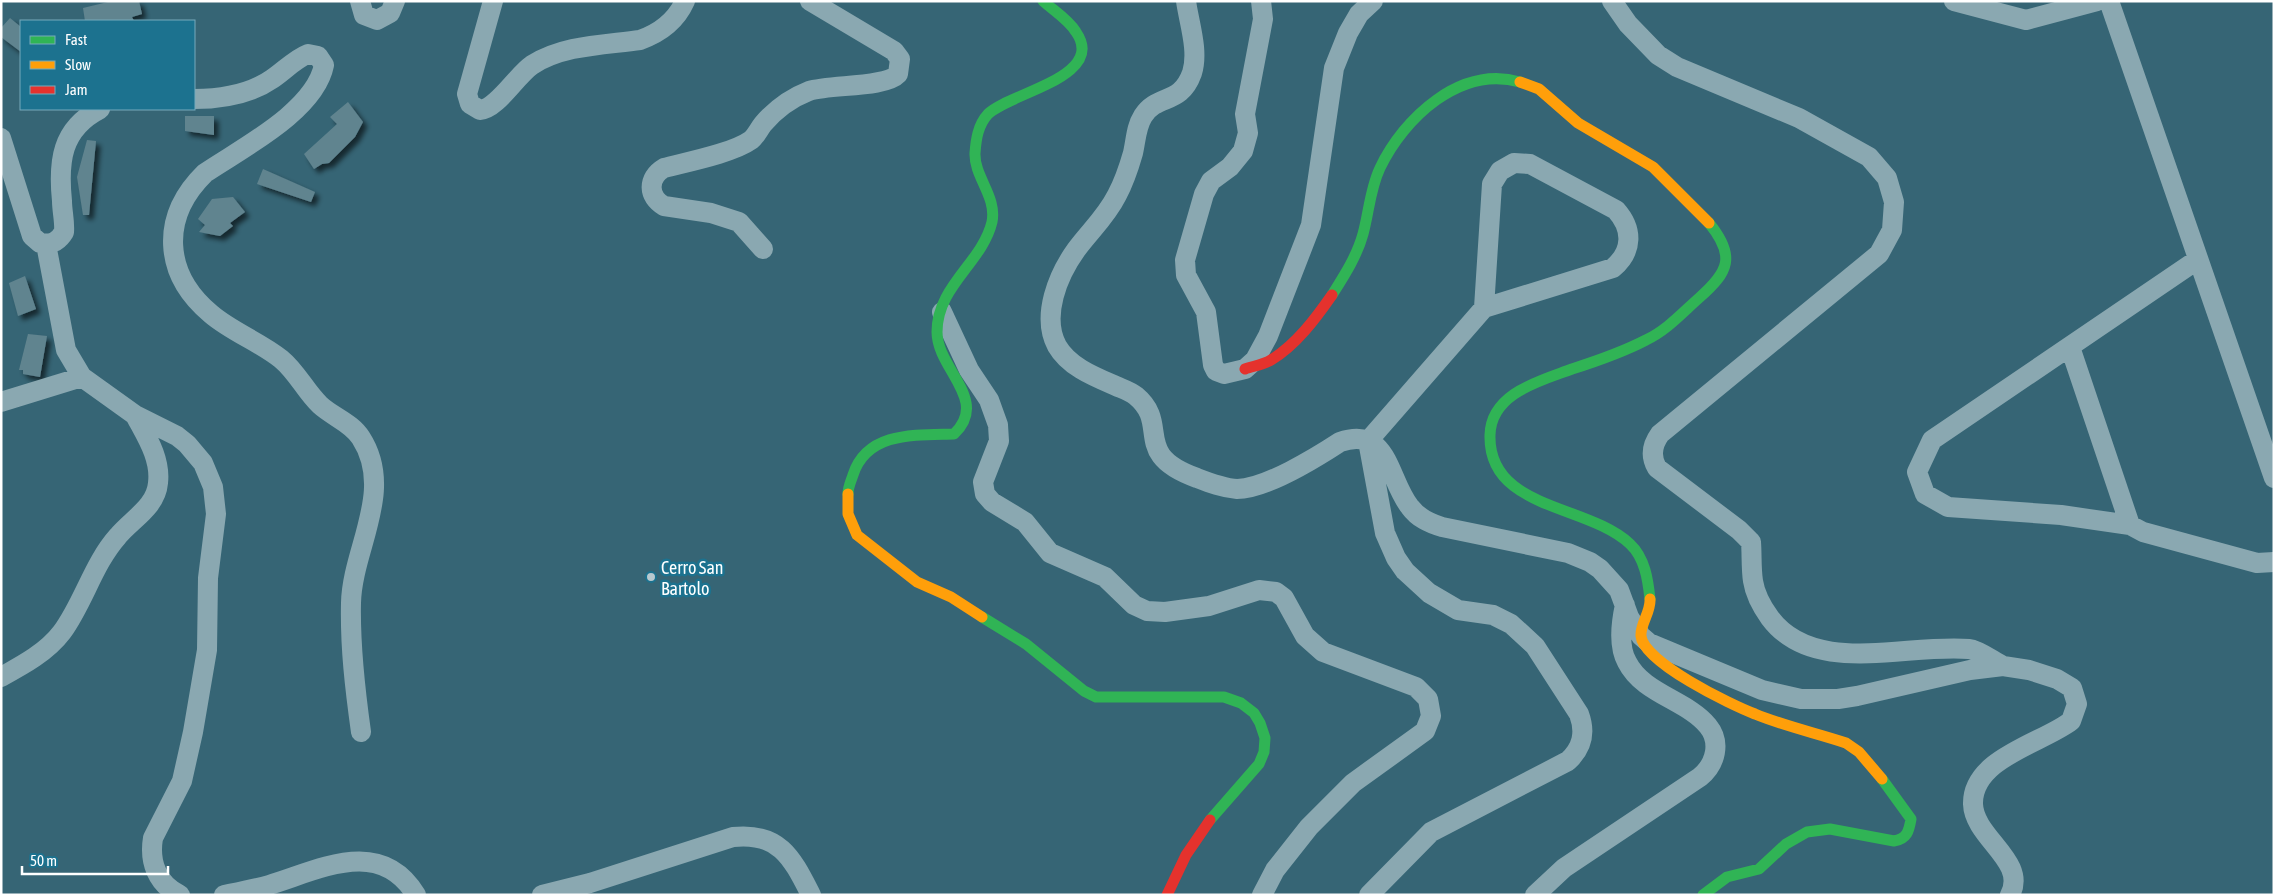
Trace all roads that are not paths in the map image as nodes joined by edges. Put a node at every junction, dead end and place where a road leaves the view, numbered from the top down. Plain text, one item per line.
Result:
1 (360, 1) edge
2 (395, 1) edge
3 (494, 1) edge
4 (685, 1) edge
5 (810, 1) edge
6 (1043, 1) edge
7 (1186, 1) edge
8 (1261, 1) edge
9 (1373, 1) edge
10 (1612, 1) edge
11 (1954, 1) edge
12 (2097, 1) edge
13 (2109, 1) edge
14 (195, 99) edge
15 (99, 110) edge
16 (1, 138) edge
17 (46, 244) junction
18 (763, 249) dead end
19 (2197, 260) junction
20 (940, 308) junction
21 (1484, 308) junction
22 (2070, 347) junction
23 (1245, 369) junction
24 (82, 377) junction
25 (1, 402) edge
26 (136, 415) junction
27 (1368, 440) junction
28 (2274, 478) edge
29 (2130, 525) junction
30 (2274, 562) edge
31 (1625, 603) junction
32 (1641, 636) junction
33 (2002, 666) junction
34 (1, 677) edge
35 (361, 732) dead end
36 (180, 895) edge
37 (224, 895) edge
38 (416, 895) edge
39 (542, 895) edge
40 (811, 895) edge
41 (1167, 895) edge
42 (1262, 895) edge
43 (1369, 895) edge
44 (1535, 895) edge
45 (1702, 895) edge
46 (2010, 895) edge

1 - 2 street
3 - 4 street
5 - 18 street
6 - 20 street
7 - 27 street
8 - 23 street
9 - 23 street
10 - 33 street
11 - 12 street
13 - 19 street
14 - 35 street
15 - 17 street
16 - 17 street
17 - 24 street
19 - 22 street
19 - 28 street
20 - 41 street
20 - 42 street
21 - 21 street
21 - 27 street
22 - 29 street
22 - 29 street
23 - 32 street
24 - 25 street
24 - 26 street
26 - 34 street
26 - 36 street
27 - 31 street
27 - 43 street
29 - 30 street
31 - 32 street
31 - 44 street
32 - 33 street
32 - 45 street
33 - 46 street
37 - 38 street
39 - 40 street

